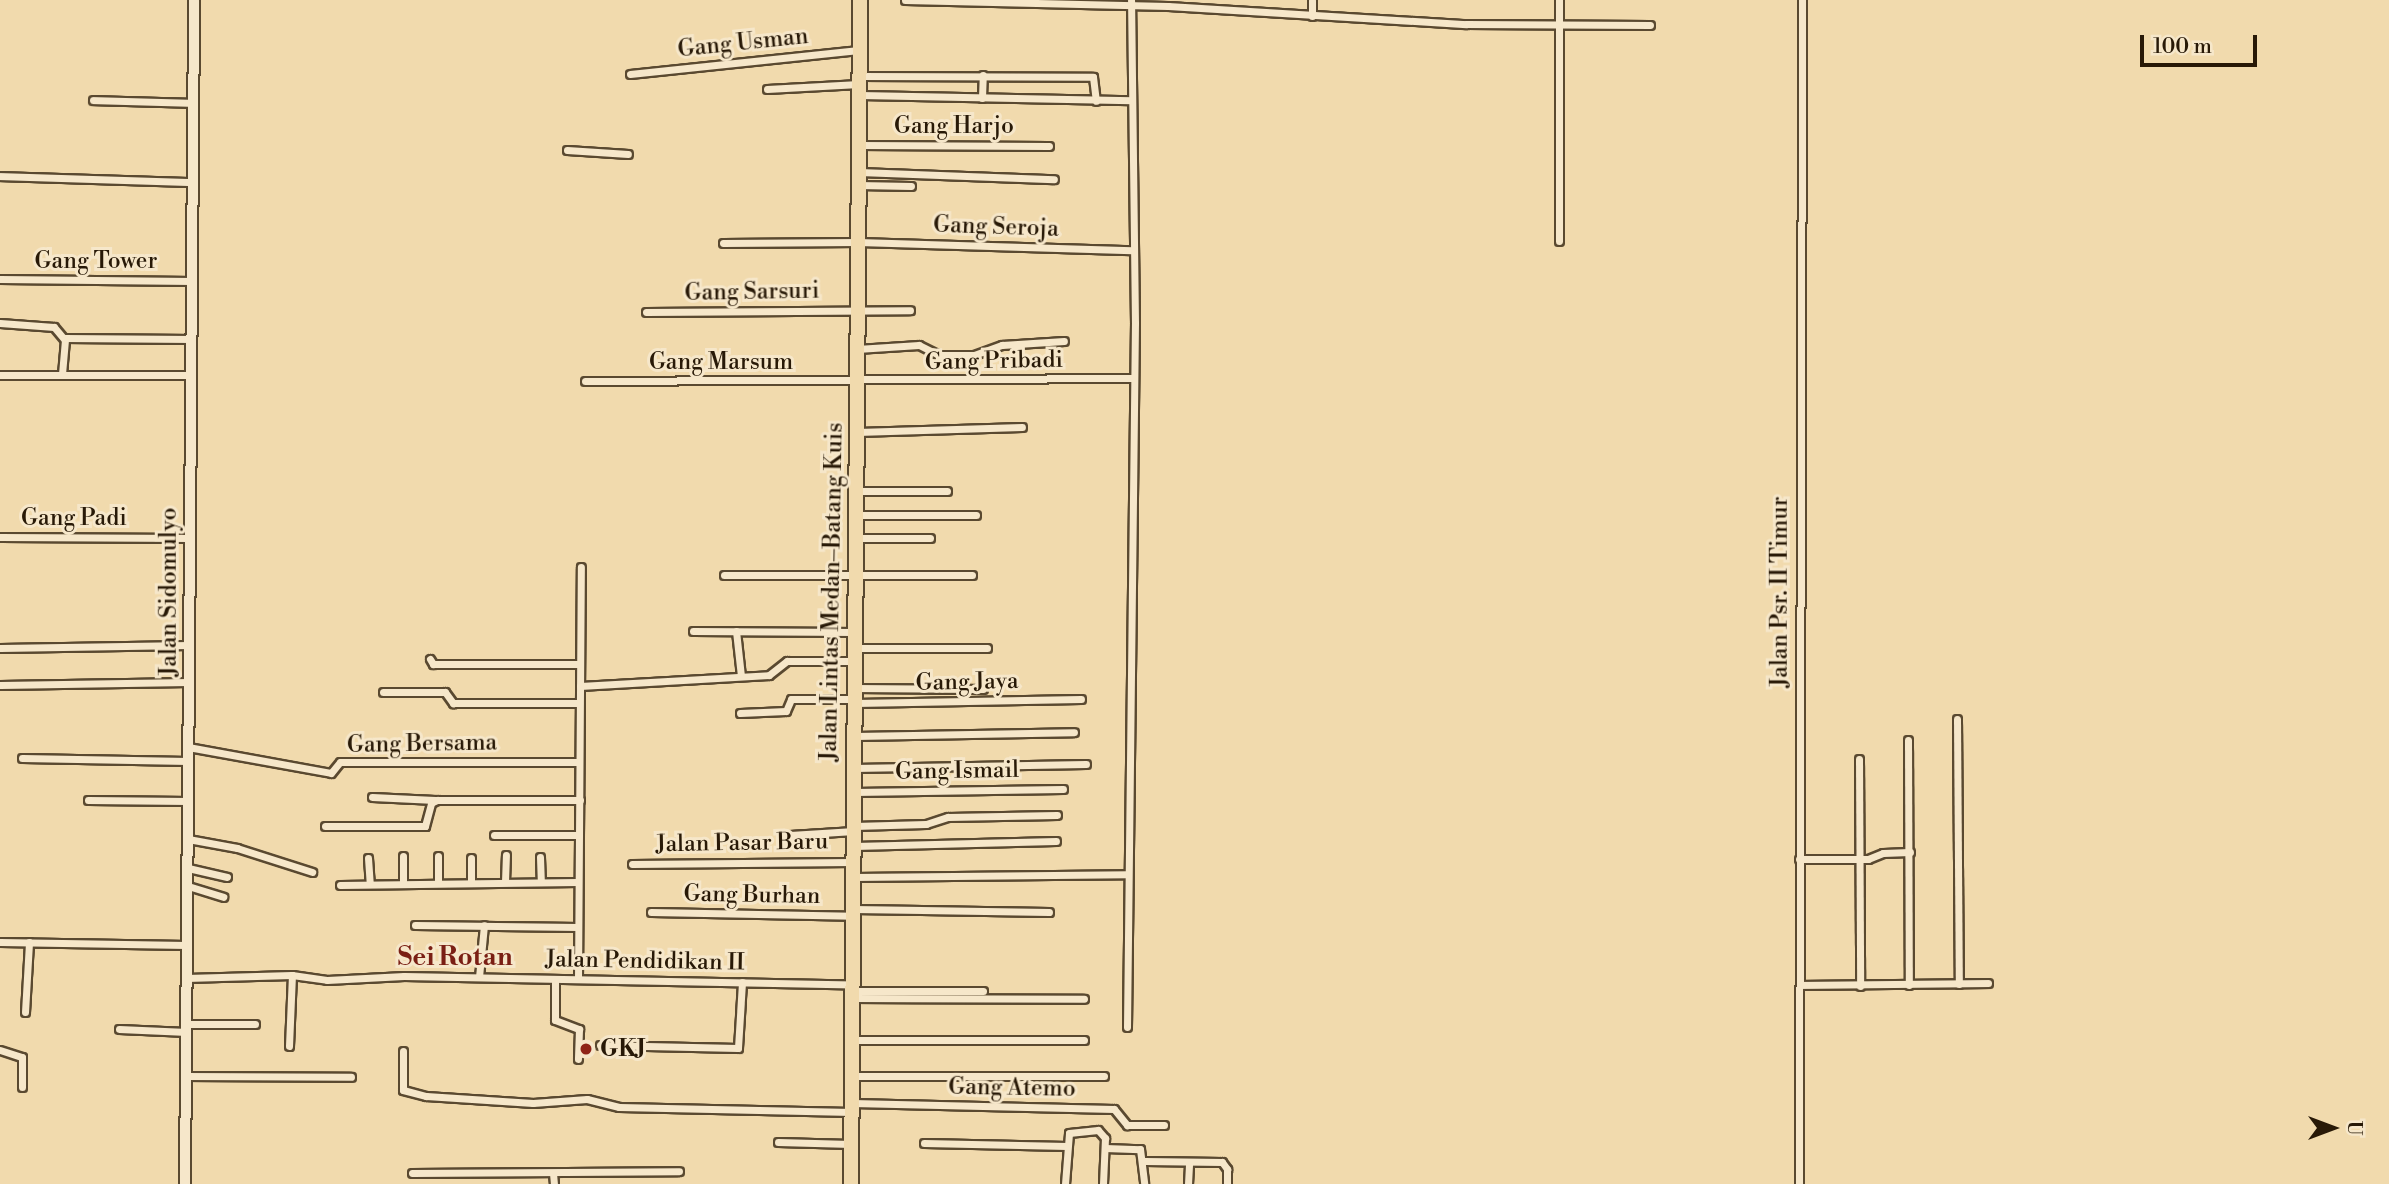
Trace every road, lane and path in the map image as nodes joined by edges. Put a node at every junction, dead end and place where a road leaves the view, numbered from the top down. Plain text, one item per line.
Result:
1 (194, 0) edge
2 (860, 0) edge
3 (905, 0) edge
4 (1312, 0) edge
5 (1559, 0) edge
6 (1802, 0) edge
7 (1131, 3) edge
8 (1168, 3) edge
9 (1312, 16) junction
10 (1650, 25) dead end
11 (1558, 26) junction
12 (859, 50) junction
13 (630, 74) dead end
14 (983, 75) junction
15 (859, 85) junction
16 (767, 89) dead end
17 (982, 98) junction
18 (93, 100) dead end
19 (1132, 100) junction
20 (1096, 101) junction
21 (193, 103) junction
22 (859, 145) junction
23 (1049, 146) dead end
24 (567, 150) dead end
25 (628, 154) dead end
26 (0, 176) edge
27 (858, 179) junction
28 (1054, 179) dead end
29 (192, 182) junction
30 (911, 187) dead end
31 (1559, 241) dead end
32 (858, 242) junction
33 (723, 243) dead end
34 (1132, 250) junction
35 (0, 279) edge
36 (192, 281) junction
37 (858, 310) junction
38 (910, 310) dead end
39 (646, 312) dead end
40 (0, 323) edge
41 (64, 339) junction
42 (192, 339) junction
43 (1064, 341) dead end
44 (857, 349) junction
45 (0, 374) edge
46 (62, 374) junction
47 (191, 375) junction
48 (1133, 378) junction
49 (585, 382) dead end
50 (856, 382) junction
51 (1022, 427) dead end
52 (856, 432) junction
53 (856, 491) junction
54 (947, 491) dead end
55 (856, 516) junction
56 (976, 516) dead end
57 (0, 537) edge
58 (190, 538) junction
59 (856, 538) junction
60 (930, 538) dead end
61 (582, 567) dead end
62 (854, 574) junction
63 (724, 575) dead end
64 (972, 575) dead end
65 (693, 631) dead end
66 (736, 631) junction
67 (854, 632) junction
68 (189, 645) junction
69 (0, 648) edge
70 (987, 648) dead end
71 (854, 654) junction
72 (430, 659) dead end
73 (580, 664) junction
74 (741, 677) junction
75 (189, 682) junction
76 (0, 685) edge
77 (580, 686) junction
78 (983, 689) dead end
79 (383, 692) dead end
80 (854, 697) junction
81 (1081, 699) dead end
82 (579, 703) junction
83 (740, 713) dead end
84 (1957, 719) dead end
85 (1074, 732) dead end
86 (854, 736) junction
87 (1908, 740) dead end
88 (188, 747) junction
89 (22, 758) dead end
90 (1859, 759) dead end
91 (188, 761) junction
92 (579, 762) junction
93 (1086, 764) dead end
94 (853, 768) junction
95 (1063, 789) dead end
96 (853, 792) junction
97 (372, 797) dead end
98 (88, 800) dead end
99 (435, 800) junction
100 (580, 800) junction
101 (188, 802) junction
102 (1057, 815) dead end
103 (325, 826) dead end
104 (854, 834) junction
105 (494, 835) dead end
106 (579, 835) junction
107 (790, 835) dead end
108 (188, 839) junction
109 (1056, 841) dead end
110 (1910, 852) junction
111 (506, 855) dead end
112 (403, 856) dead end
113 (438, 856) dead end
114 (540, 857) dead end
115 (368, 859) dead end
116 (471, 859) dead end
117 (1799, 859) junction
118 (1859, 859) junction
119 (632, 864) dead end
120 (188, 868) junction
121 (853, 870) junction
122 (312, 872) dead end
123 (1128, 874) junction
124 (227, 877) dead end
125 (505, 882) junction
126 (541, 882) junction
127 (578, 882) junction
128 (438, 883) junction
129 (471, 883) junction
130 (370, 884) junction
131 (403, 884) junction
132 (340, 885) dead end
133 (188, 888) junction
134 (223, 897) dead end
135 (651, 912) dead end
136 (852, 912) junction
137 (1049, 912) dead end
138 (415, 925) dead end
139 (484, 925) junction
140 (578, 927) junction
141 (0, 942) edge
142 (29, 942) junction
143 (187, 945) junction
144 (292, 975) junction
145 (479, 977) junction
146 (186, 978) junction
147 (555, 979) junction
148 (578, 979) junction
149 (742, 982) junction
150 (1988, 983) dead end
151 (1959, 984) junction
152 (1800, 985) junction
153 (1909, 985) junction
154 (1860, 986) junction
155 (853, 991) junction
156 (983, 991) dead end
157 (1084, 999) dead end
158 (25, 1012) dead end
159 (255, 1024) dead end
160 (1127, 1027) dead end
161 (187, 1028) junction
162 (119, 1029) dead end
163 (852, 1040) junction
164 (1084, 1040) dead end
165 (600, 1045) dead end
166 (289, 1046) dead end
167 (0, 1050) edge
168 (403, 1051) dead end
169 (578, 1059) dead end
170 (185, 1076) junction
171 (852, 1076) junction
172 (1104, 1076) dead end
173 (351, 1077) dead end
174 (22, 1087) dead end
175 (852, 1107) junction
176 (1164, 1125) dead end
177 (778, 1142) dead end
178 (924, 1143) dead end
179 (851, 1144) junction
180 (1067, 1146) junction
181 (1105, 1148) junction
182 (1145, 1161) junction
183 (1189, 1163) junction
184 (679, 1171) dead end
185 (412, 1173) dead end
186 (554, 1173) junction
187 (185, 1184) edge
188 (554, 1184) edge
189 (851, 1184) edge
190 (1065, 1184) edge
191 (1103, 1184) edge
192 (1144, 1184) edge
193 (1188, 1184) edge
194 (1227, 1184) edge
195 (1799, 1184) edge

1 - 21 street, Jalan Sidomulyo
2 - 12 highway, Jalan Lintas Medan–Batang Kuis
3 - 7 street
4 - 9 street
5 - 11 street
6 - 117 street, Jalan Psr. II Timur
7 - 8 street
7 - 19 street
8 - 9 street
9 - 11 street
10 - 11 street
11 - 31 street
12 - 13 street, Gang Usman
12 - 15 highway, Jalan Lintas Medan–Batang Kuis
14 - 15 street
14 - 17 street
14 - 20 street
15 - 16 street
15 - 17 street
15 - 22 highway, Jalan Lintas Medan–Batang Kuis
17 - 20 street
18 - 21 street
19 - 20 street
19 - 34 street
21 - 29 street, Jalan Sidomulyo
22 - 23 street, Gang Harjo
22 - 27 highway, Jalan Lintas Medan–Batang Kuis
24 - 25 street
26 - 29 street
27 - 28 street
27 - 30 street
27 - 32 highway, Jalan Lintas Medan–Batang Kuis
29 - 36 street, Jalan Sidomulyo
32 - 33 street, Gang Seroja
32 - 34 street, Gang Seroja
32 - 37 highway, Jalan Lintas Medan–Batang Kuis
34 - 48 street
35 - 36 street, Gang Tower
36 - 42 street, Jalan Sidomulyo
37 - 38 street, Gang Sarsuri
37 - 39 street, Gang Sarsuri
37 - 44 highway, Jalan Lintas Medan–Batang Kuis
40 - 41 street
41 - 42 street
41 - 46 street
42 - 47 street, Jalan Sidomulyo
43 - 44 street
44 - 50 highway, Jalan Lintas Medan–Batang Kuis
45 - 46 street
46 - 47 street
47 - 58 street, Jalan Sidomulyo
48 - 50 street, Gang Pribadi
48 - 123 street
49 - 50 street, Gang Marsum
50 - 52 highway, Jalan Lintas Medan–Batang Kuis
51 - 52 street
52 - 53 highway, Jalan Lintas Medan–Batang Kuis
53 - 54 street
53 - 55 highway, Jalan Lintas Medan–Batang Kuis
55 - 56 street
55 - 59 highway, Jalan Lintas Medan–Batang Kuis
57 - 58 street, Gang Padi
58 - 68 street, Jalan Sidomulyo
59 - 60 street
59 - 62 highway, Jalan Lintas Medan–Batang Kuis
61 - 73 street
62 - 63 street
62 - 64 street
62 - 67 highway, Jalan Lintas Medan–Batang Kuis
65 - 66 street
66 - 67 street
66 - 74 street
67 - 71 highway, Jalan Lintas Medan–Batang Kuis
68 - 69 street
68 - 75 street, Jalan Sidomulyo
70 - 71 street
71 - 74 street
71 - 80 highway, Jalan Lintas Medan–Batang Kuis
72 - 73 street
73 - 77 street
74 - 77 street
75 - 76 street
75 - 88 street, Jalan Sidomulyo
77 - 82 street
78 - 80 street
79 - 82 street
80 - 81 street, Gang Jaya
80 - 83 street
80 - 86 highway, Jalan Lintas Medan–Batang Kuis
82 - 92 street
84 - 151 street
85 - 86 street
86 - 94 highway, Jalan Lintas Medan–Batang Kuis
87 - 110 street
88 - 91 street, Jalan Sidomulyo
88 - 92 street, Gang Bersama
89 - 91 street
90 - 118 street
91 - 101 street, Jalan Sidomulyo
92 - 100 street
93 - 94 street
94 - 96 highway, Jalan Lintas Medan–Batang Kuis
95 - 96 street, Gang Ismail
96 - 104 highway, Jalan Lintas Medan–Batang Kuis
97 - 99 street
98 - 101 street
99 - 100 street
99 - 103 street
100 - 106 street
101 - 108 street, Jalan Sidomulyo
102 - 104 street
104 - 107 street
104 - 109 street
104 - 121 highway, Jalan Lintas Medan–Batang Kuis
105 - 106 street
106 - 127 street
108 - 120 street, Jalan Sidomulyo
108 - 122 street
110 - 118 street
110 - 153 street
111 - 125 street
112 - 131 street
113 - 128 street
114 - 126 street
115 - 130 street
116 - 129 street
117 - 118 street
117 - 152 street, Jalan Psr. II Timur
118 - 154 street
119 - 121 street, Jalan Pasar Baru
120 - 124 street
120 - 133 street, Jalan Sidomulyo
121 - 123 street, Jalan Pasar Baru
121 - 136 highway, Jalan Lintas Medan–Batang Kuis
123 - 160 street
125 - 126 street
125 - 129 street
126 - 127 street
127 - 140 street
128 - 129 street
128 - 131 street
130 - 131 street
130 - 132 street
133 - 134 street
133 - 143 street, Jalan Sidomulyo
135 - 136 street, Gang Burhan
136 - 137 street, Gang Burhan
136 - 155 highway, Jalan Lintas Medan–Batang Kuis
138 - 139 street
139 - 140 street
139 - 145 street
140 - 148 street
141 - 142 street
142 - 143 street
142 - 158 street
143 - 146 street, Jalan Sidomulyo
144 - 145 street, Jalan Pendidikan II
144 - 146 street, Jalan Pendidikan II
144 - 166 street
145 - 147 street, Jalan Pendidikan II
146 - 161 street, Jalan Sidomulyo
147 - 148 street, Jalan Pendidikan II
147 - 169 street
148 - 149 street, Jalan Pendidikan II
149 - 155 street, Jalan Pendidikan II
149 - 165 street
150 - 151 street
151 - 153 street
152 - 154 street
152 - 195 street, Jalan Psr. II Timur
153 - 154 street
155 - 156 street
155 - 157 street
155 - 163 highway, Jalan Lintas Medan–Batang Kuis
159 - 161 street
161 - 162 street
161 - 170 street, Jalan Sidomulyo
163 - 164 street
163 - 171 highway, Jalan Lintas Medan–Batang Kuis
167 - 174 street
168 - 175 street
170 - 173 street
170 - 187 street, Jalan Sidomulyo
171 - 172 street
171 - 175 highway, Jalan Lintas Medan–Batang Kuis
175 - 176 street, Gang Atemo
175 - 179 highway, Jalan Lintas Medan–Batang Kuis
177 - 179 street
178 - 180 street
179 - 189 highway, Jalan Lintas Medan–Batang Kuis
180 - 181 street
180 - 190 street
181 - 182 street
181 - 191 street
182 - 183 street
182 - 192 street
183 - 193 street
183 - 194 street
184 - 186 street
185 - 186 street
186 - 188 street

